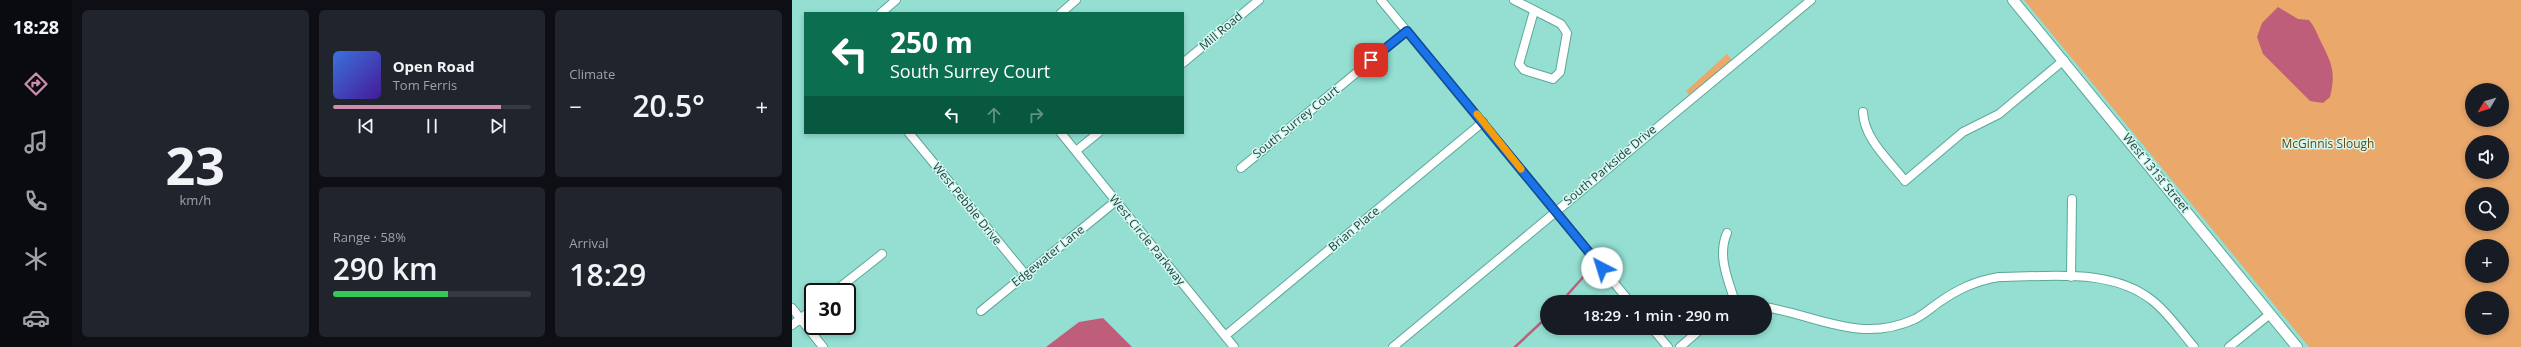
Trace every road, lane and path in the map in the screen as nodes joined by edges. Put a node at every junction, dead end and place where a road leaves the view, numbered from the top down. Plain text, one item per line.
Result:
1 (896, 0) edge
2 (1076, 0) edge
3 (1258, 0) edge
4 (1381, 0) edge
5 (1514, 0) edge
6 (1811, 0) edge
7 (2013, 0) edge
8 (1534, 11) junction
9 (882, 12) edge
10 (1062, 12) edge
11 (1407, 31) junction
12 (2064, 60) junction
13 (1184, 61) edge
14 (1863, 112) dead end
15 (1483, 122) junction
16 (910, 134) edge
17 (1062, 134) edge
18 (1097, 134) edge
19 (1076, 151) junction
20 (1241, 168) dead end
21 (2072, 199) dead end
22 (1116, 201) junction
23 (1555, 211) junction
24 (1727, 233) dead end
25 (882, 254) dead end
26 (1025, 274) junction
27 (2071, 277) junction
28 (845, 283) edge
29 (1624, 295) edge
30 (1733, 295) edge
31 (792, 308) edge
32 (1772, 309) edge
33 (980, 311) dead end
34 (2270, 314) junction
35 (804, 316) edge
36 (800, 319) junction
37 (792, 325) edge
38 (1658, 335) edge
39 (1694, 335) edge
40 (1225, 336) junction
41 (823, 347) edge
42 (1234, 347) edge
43 (1393, 347) edge
44 (1668, 347) edge
45 (1680, 347) edge
46 (2194, 347) edge
47 (2229, 347) edge
48 (2297, 347) edge

1 - 9 street
2 - 10 street
3 - 13 street, Mill Road
4 - 11 street
5 - 8 street
6 - 23 street, South Parkside Drive
7 - 12 street, West 131st Street
8 - 8 street
11 - 15 street
11 - 20 street, South Surrey Court
12 - 14 street
12 - 34 street, West 131st Street
15 - 23 street
15 - 40 street, Brian Place
16 - 26 street, West Pebble Drive
17 - 19 street, West Circle Parkway
18 - 19 street
19 - 22 street, West Circle Parkway
21 - 27 street
22 - 26 street, Edgewater Lane
22 - 40 street, West Circle Parkway
23 - 29 street
23 - 43 street, South Parkside Drive
24 - 30 street
25 - 28 street
26 - 33 street, Edgewater Lane
27 - 32 street
27 - 46 street
31 - 36 street
34 - 47 street
34 - 48 street, West 131st Street
35 - 36 street
36 - 37 street
36 - 41 street
38 - 44 street
39 - 45 street
40 - 42 street, West Circle Parkway

